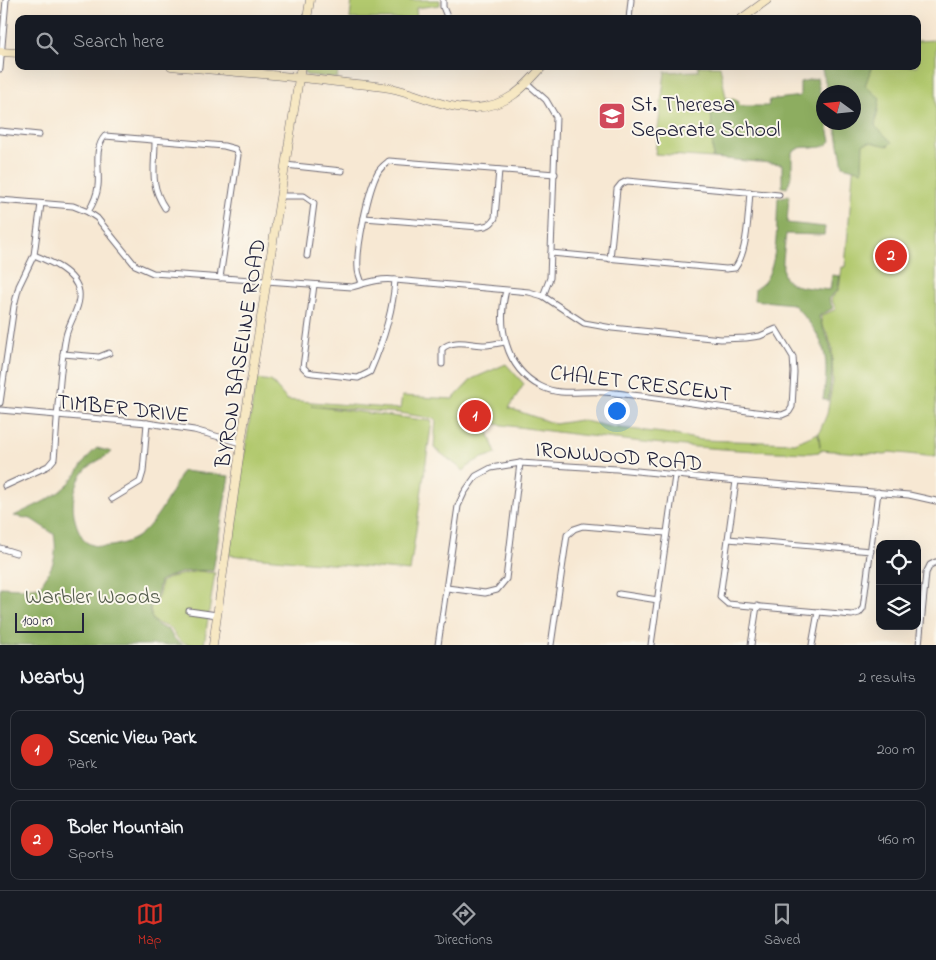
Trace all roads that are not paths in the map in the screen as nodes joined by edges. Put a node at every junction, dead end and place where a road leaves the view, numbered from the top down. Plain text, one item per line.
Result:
1 (6, 0) edge
2 (310, 0) edge
3 (443, 0) edge
4 (631, 0) edge
5 (767, 0) edge
6 (308, 15) edge
7 (446, 15) edge
8 (629, 15) edge
9 (746, 15) edge
10 (1, 52) edge
11 (15, 53) edge
12 (0, 69) edge
13 (218, 70) edge
14 (301, 70) edge
15 (540, 70) edge
16 (300, 77) junction
17 (528, 84) junction
18 (0, 131) edge
19 (39, 135) dead end
20 (155, 141) junction
21 (285, 165) junction
22 (499, 170) junction
23 (342, 171) dead end
24 (555, 174) junction
25 (750, 192) junction
26 (779, 194) dead end
27 (281, 196) junction
28 (0, 200) edge
29 (41, 204) junction
30 (165, 208) dead end
31 (88, 212) junction
32 (364, 218) junction
33 (34, 254) junction
34 (551, 254) junction
35 (307, 256) dead end
36 (610, 259) junction
37 (220, 278) junction
38 (395, 280) junction
39 (268, 281) junction
40 (362, 284) junction
41 (314, 286) junction
42 (506, 290) junction
43 (543, 296) junction
44 (505, 342) junction
45 (0, 352) edge
46 (7, 352) junction
47 (63, 354) junction
48 (109, 354) dead end
49 (442, 364) dead end
50 (0, 403) edge
51 (0, 410) edge
52 (57, 415) junction
53 (147, 423) junction
54 (242, 443) junction
55 (520, 463) junction
56 (675, 476) junction
57 (736, 481) junction
58 (5, 486) dead end
59 (878, 492) junction
60 (112, 498) dead end
61 (936, 501) edge
62 (666, 533) junction
63 (728, 539) junction
64 (0, 548) edge
65 (871, 551) junction
66 (16, 553) dead end
67 (936, 562) edge
68 (447, 588) junction
69 (619, 594) dead end
70 (658, 600) junction
71 (757, 606) junction
72 (189, 611) dead end
73 (818, 612) junction
74 (217, 615) junction
75 (213, 645) edge
76 (438, 645) edge
77 (551, 645) edge
78 (650, 645) edge
79 (751, 645) edge
80 (812, 645) edge
81 (920, 645) edge

1 - 10 street
2 - 6 main road
3 - 7 street
4 - 8 street
5 - 9 main road
10 - 11 main road
10 - 12 street
13 - 16 main road
14 - 16 main road, BYRON BASELINE ROAD
15 - 17 main road
16 - 17 main road
16 - 21 main road, BYRON BASELINE ROAD
17 - 24 street
18 - 19 street
20 - 30 street
20 - 31 street
20 - 37 street
21 - 23 street
21 - 27 main road, BYRON BASELINE ROAD
22 - 24 street
22 - 32 street
22 - 32 street
24 - 34 street
25 - 26 street
25 - 36 street
25 - 36 street
27 - 35 street
27 - 39 main road, BYRON BASELINE ROAD
28 - 29 street
29 - 31 street
29 - 33 street
31 - 37 street
32 - 40 street
33 - 46 street
33 - 47 street
34 - 36 street
34 - 43 street
37 - 39 street
38 - 40 street
38 - 41 street
38 - 42 street
39 - 41 street
39 - 54 main road, BYRON BASELINE ROAD
40 - 41 street
42 - 43 street
42 - 44 street, CHALET CRESCENT
43 - 44 street, CHALET CRESCENT
44 - 49 street
45 - 46 street
46 - 50 street
47 - 48 street
47 - 52 street
51 - 52 street, TIMBER DRIVE
52 - 53 street, TIMBER DRIVE
52 - 58 street
53 - 54 street, TIMBER DRIVE
53 - 60 street
54 - 74 main road, BYRON BASELINE ROAD
55 - 56 street, IRONWOOD ROAD
55 - 68 street, IRONWOOD ROAD
55 - 68 street
56 - 57 street, IRONWOOD ROAD
56 - 62 street
57 - 59 street, IRONWOOD ROAD
57 - 63 street
59 - 61 street, IRONWOOD ROAD
59 - 65 street
62 - 70 street
62 - 77 street
63 - 65 street
63 - 71 street
64 - 66 street
65 - 73 street
67 - 81 street
68 - 76 street, IRONWOOD ROAD
69 - 70 street
70 - 78 street
71 - 73 street
71 - 79 street
72 - 74 street
73 - 80 street
74 - 75 main road, BYRON BASELINE ROAD

